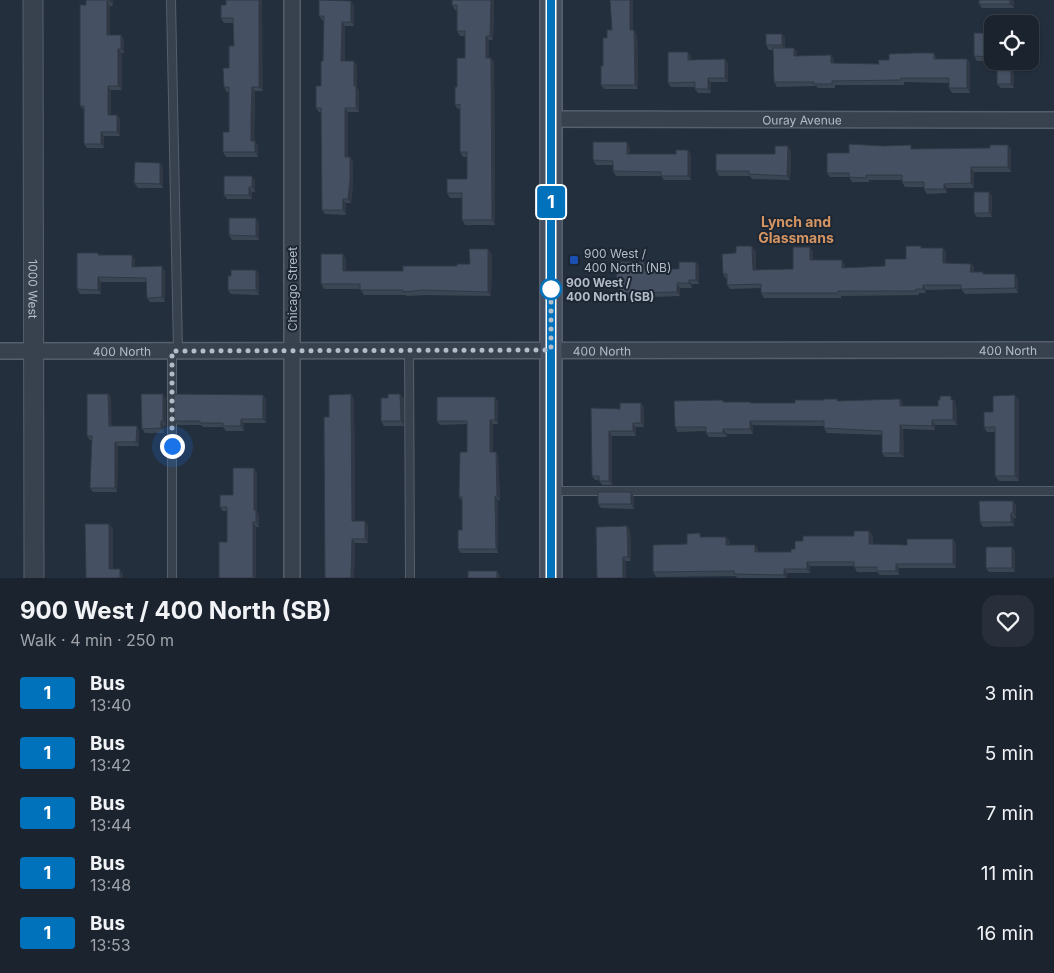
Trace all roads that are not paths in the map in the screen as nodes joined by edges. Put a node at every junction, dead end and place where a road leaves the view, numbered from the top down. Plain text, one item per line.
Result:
1 (34, 0) edge
2 (172, 0) edge
3 (292, 0) edge
4 (551, 0) edge
5 (551, 119) junction
6 (1054, 120) edge
7 (551, 350) junction
8 (1054, 350) edge
9 (175, 351) junction
10 (292, 351) junction
11 (409, 351) junction
12 (0, 352) edge
13 (34, 352) junction
14 (1054, 490) edge
15 (551, 491) junction
16 (34, 578) edge
17 (172, 578) edge
18 (292, 578) edge
19 (410, 578) edge
20 (551, 578) edge

1 - 13 street, 1000 West
2 - 9 lane
3 - 10 street, Chicago Street
4 - 5 main road
5 - 6 street, Ouray Avenue
5 - 7 main road
7 - 8 street, 400 North
7 - 11 street, 400 North
7 - 15 main road
9 - 10 street, 400 North
9 - 13 street, 400 North
9 - 17 lane
10 - 11 street, 400 North
10 - 18 street, Chicago Street
11 - 19 lane
12 - 13 street, 400 North
13 - 16 street, 1000 West
14 - 15 lane
15 - 20 main road

